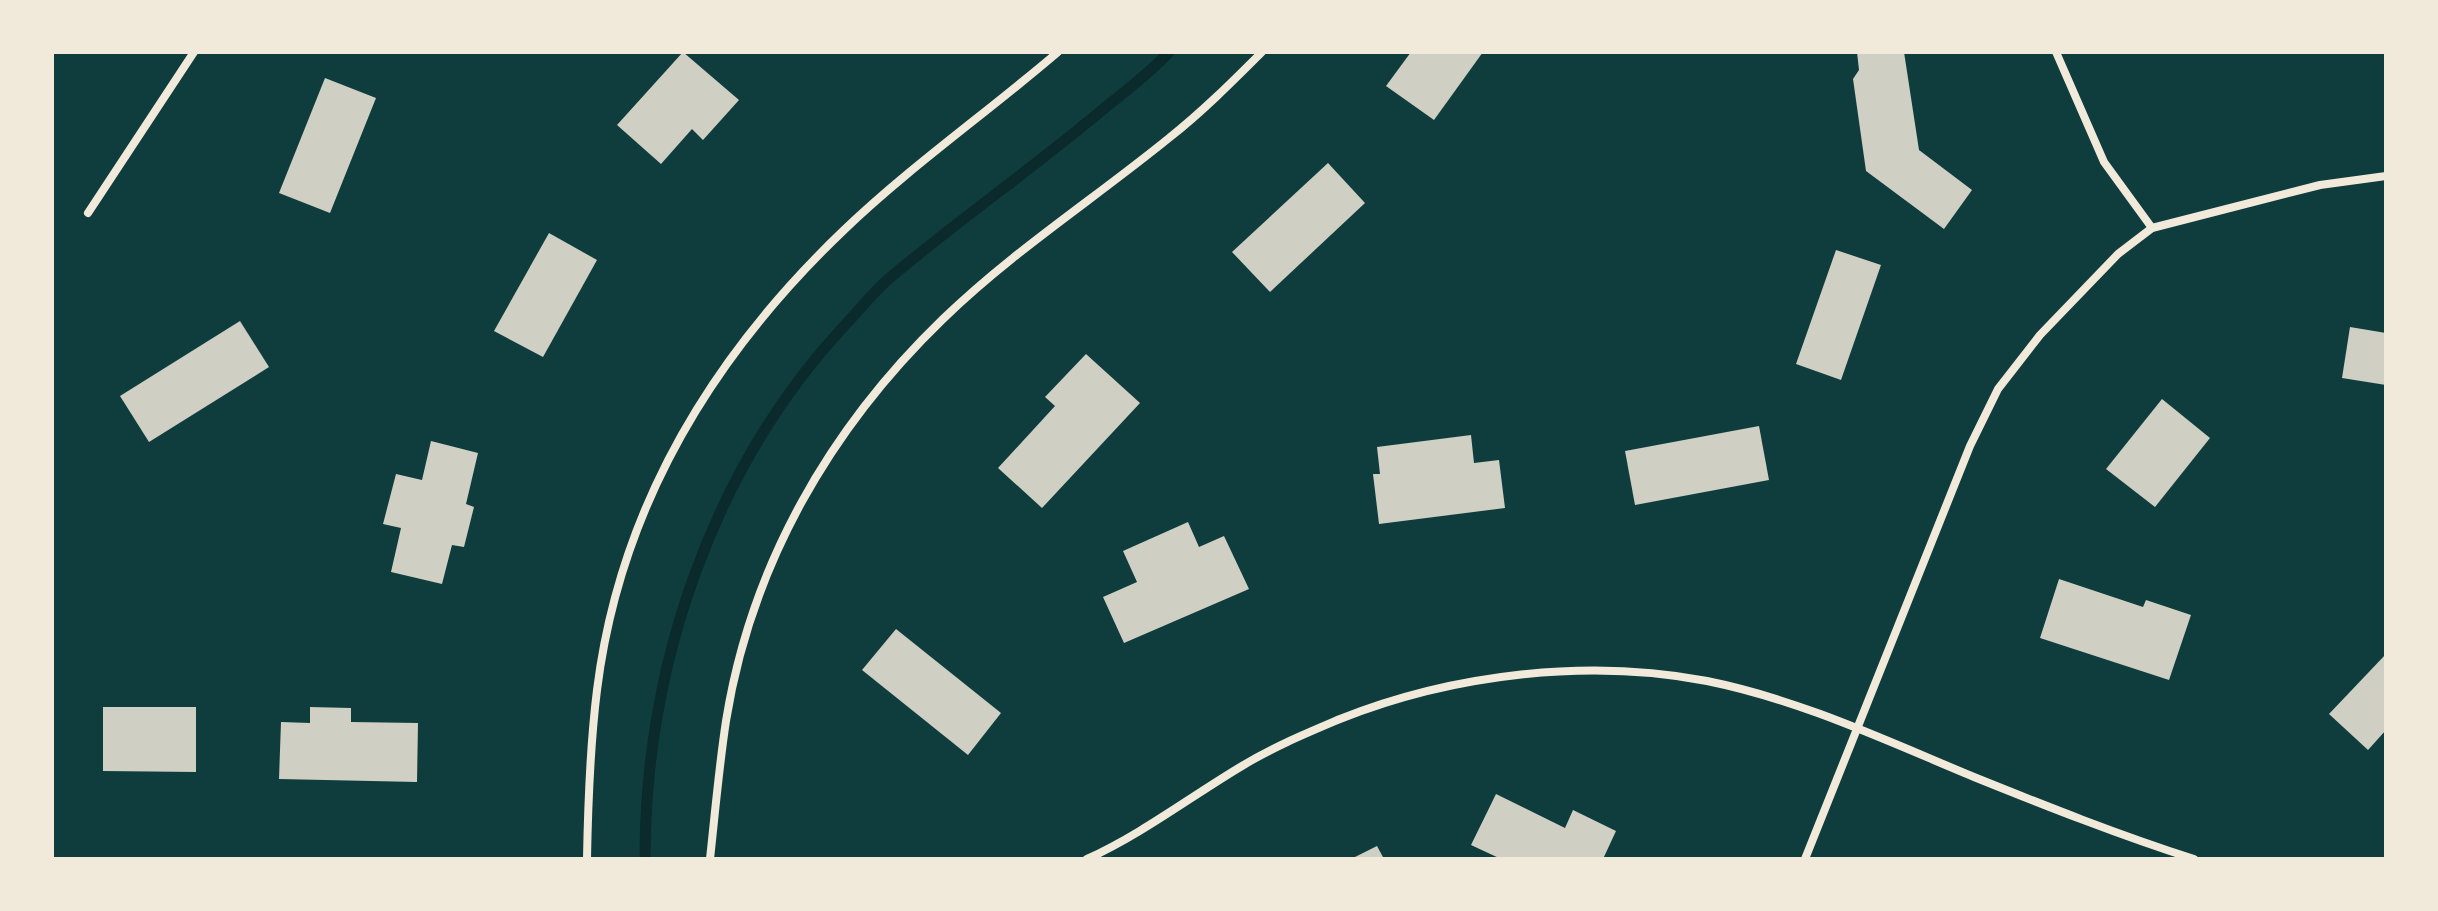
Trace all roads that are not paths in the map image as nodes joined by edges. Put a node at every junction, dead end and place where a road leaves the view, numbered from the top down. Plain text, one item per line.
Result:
1 (194, 52) edge
2 (1058, 52) edge
3 (1262, 52) edge
4 (2056, 52) edge
5 (2386, 176) edge
6 (88, 213) dead end
7 (2152, 228) junction
8 (1859, 726) junction
9 (587, 859) edge
10 (710, 859) edge
11 (1087, 859) edge
12 (1805, 859) edge
13 (2194, 859) edge

1 - 6 street
2 - 9 street
3 - 10 street
4 - 7 street
5 - 7 street
7 - 8 street
8 - 11 street
8 - 12 street
8 - 13 street

